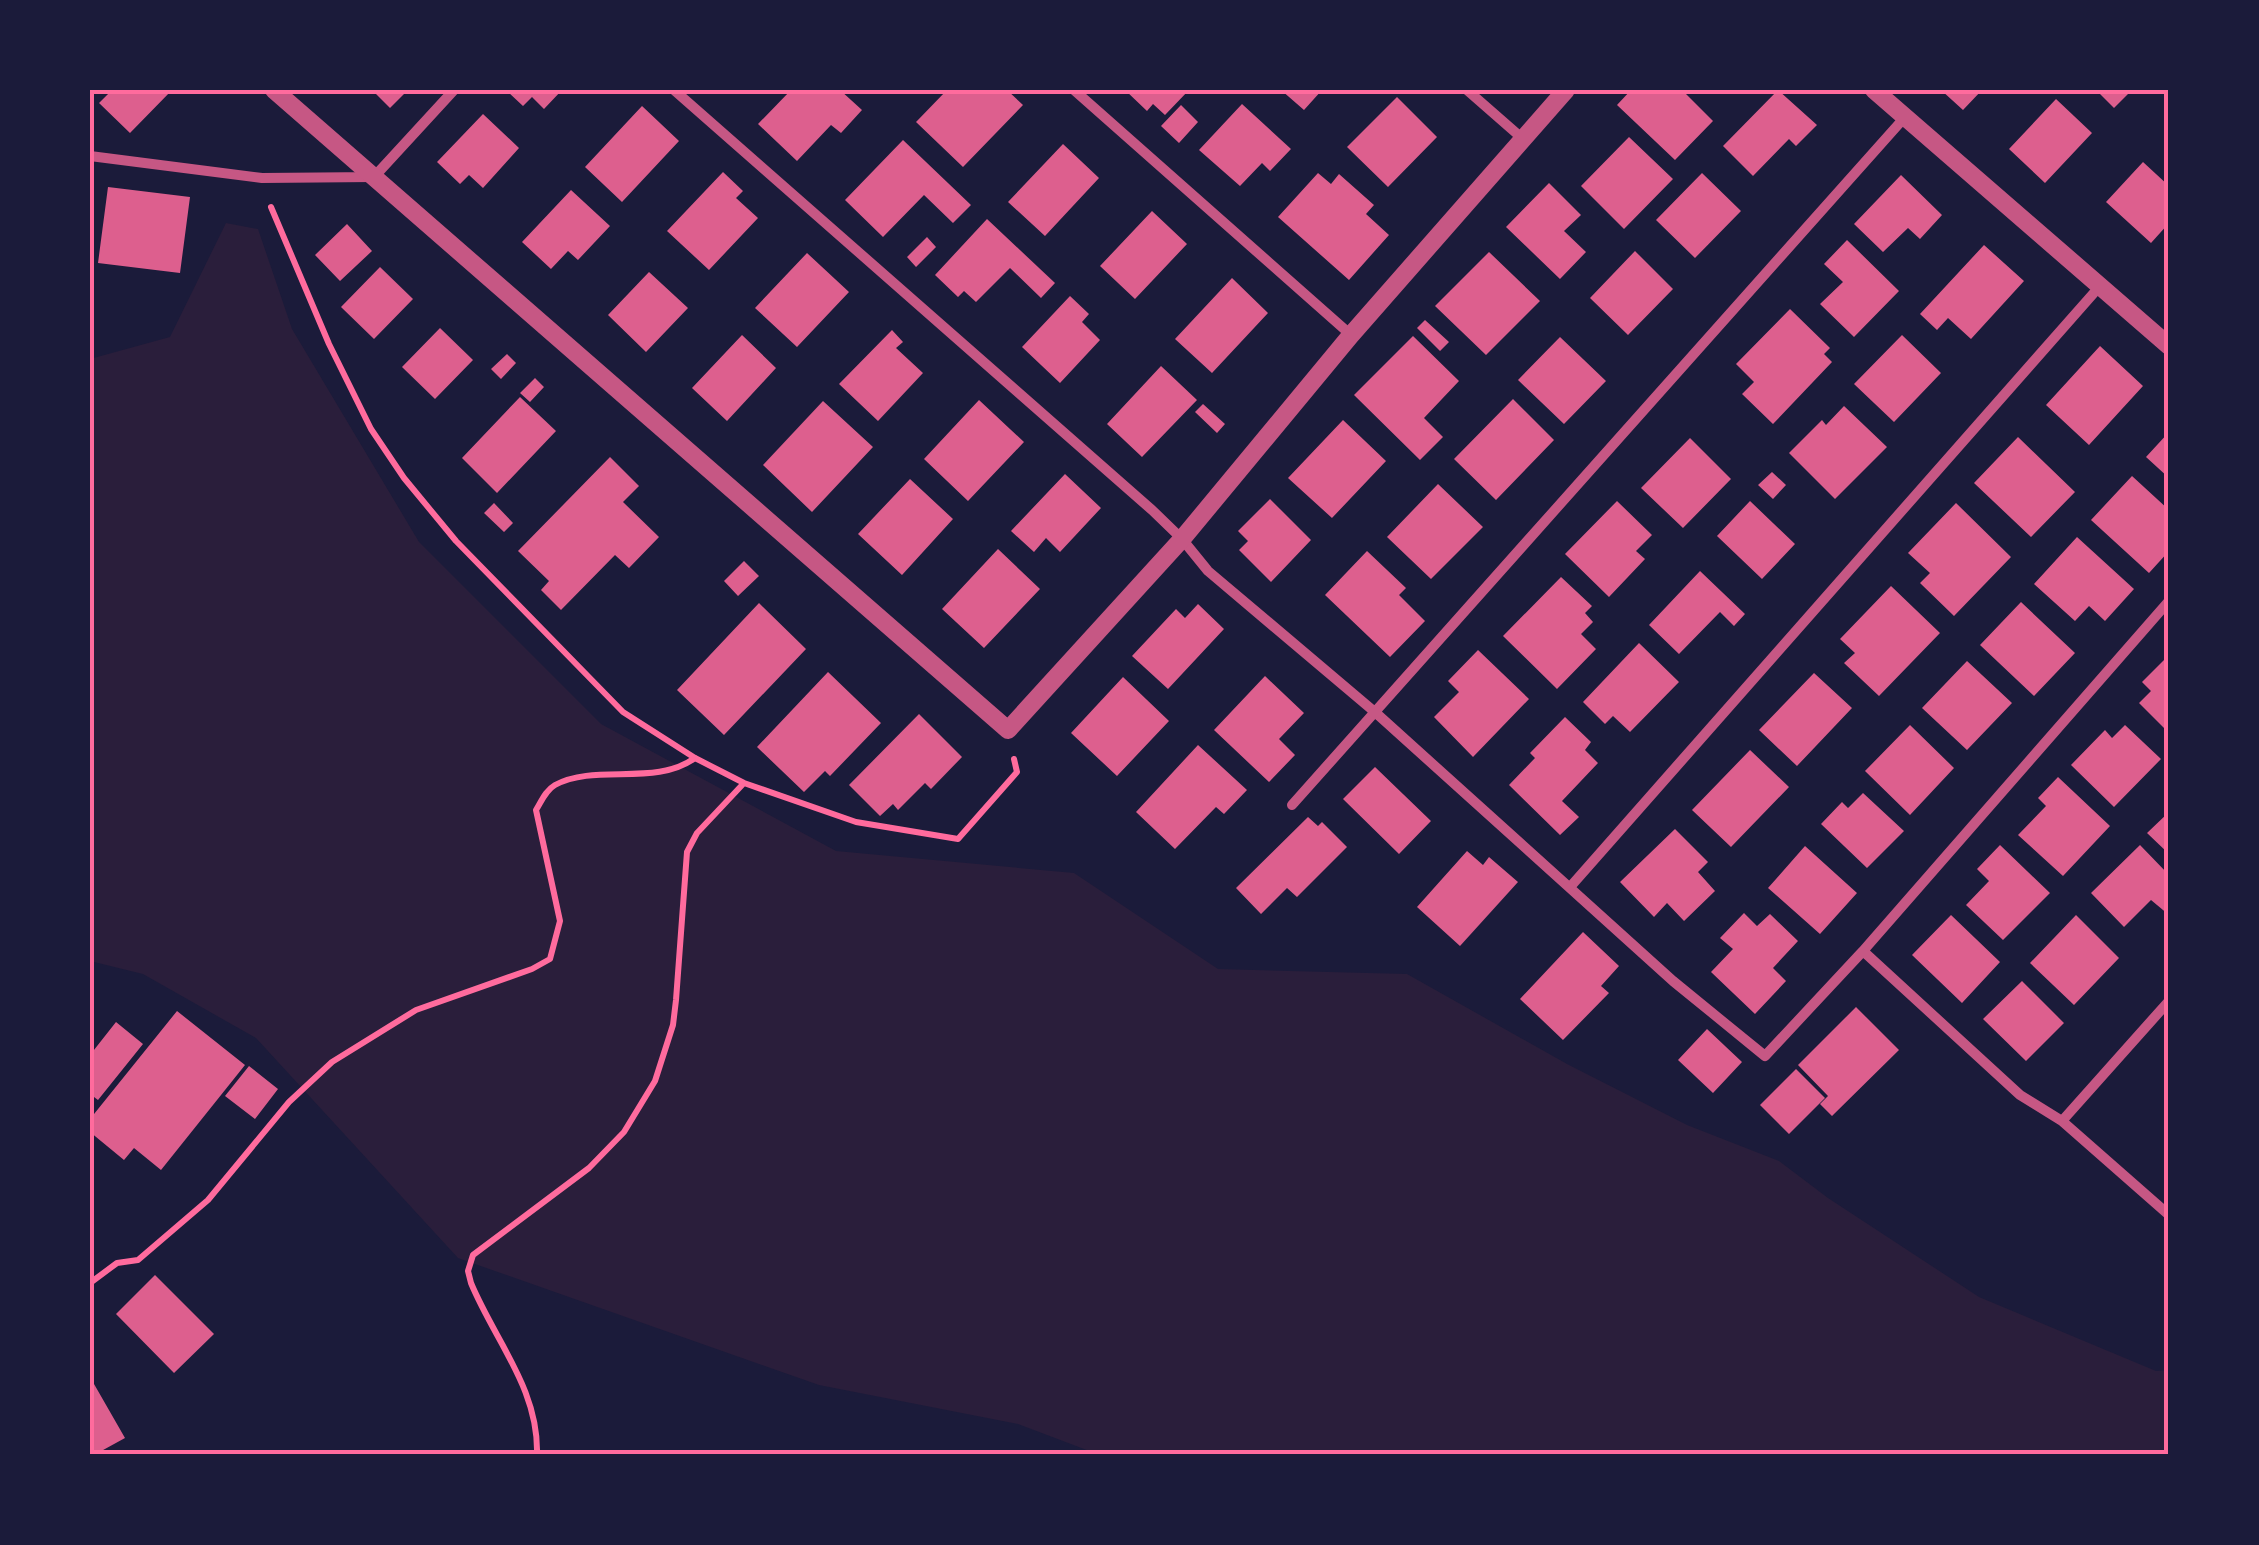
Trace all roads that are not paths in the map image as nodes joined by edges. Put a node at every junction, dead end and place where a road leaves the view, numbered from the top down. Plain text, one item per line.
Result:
1 (274, 90) edge
2 (454, 90) edge
3 (674, 90) edge
4 (1074, 90) edge
5 (1467, 90) edge
6 (1566, 90) edge
7 (1874, 90) edge
8 (1905, 117) junction
9 (1523, 138) junction
10 (90, 156) edge
11 (374, 177) junction
12 (2100, 286) junction
13 (1351, 335) junction
14 (2169, 346) edge
15 (1182, 539) junction
16 (2169, 601) edge
17 (1376, 712) junction
18 (1292, 805) dead end
19 (1571, 886) junction
20 (1863, 951) junction
21 (2169, 1001) edge
22 (2062, 1121) junction
23 (2169, 1215) edge

1 - 11 street
2 - 11 street
3 - 15 street
4 - 13 street
5 - 9 street
6 - 9 street
7 - 8 street
8 - 12 street
8 - 17 street
9 - 13 street
10 - 11 street
11 - 15 street
12 - 14 street
12 - 19 street
13 - 15 street
15 - 17 street
16 - 20 street
17 - 18 street
17 - 19 street
19 - 20 street
20 - 22 street
21 - 22 street
22 - 23 street

